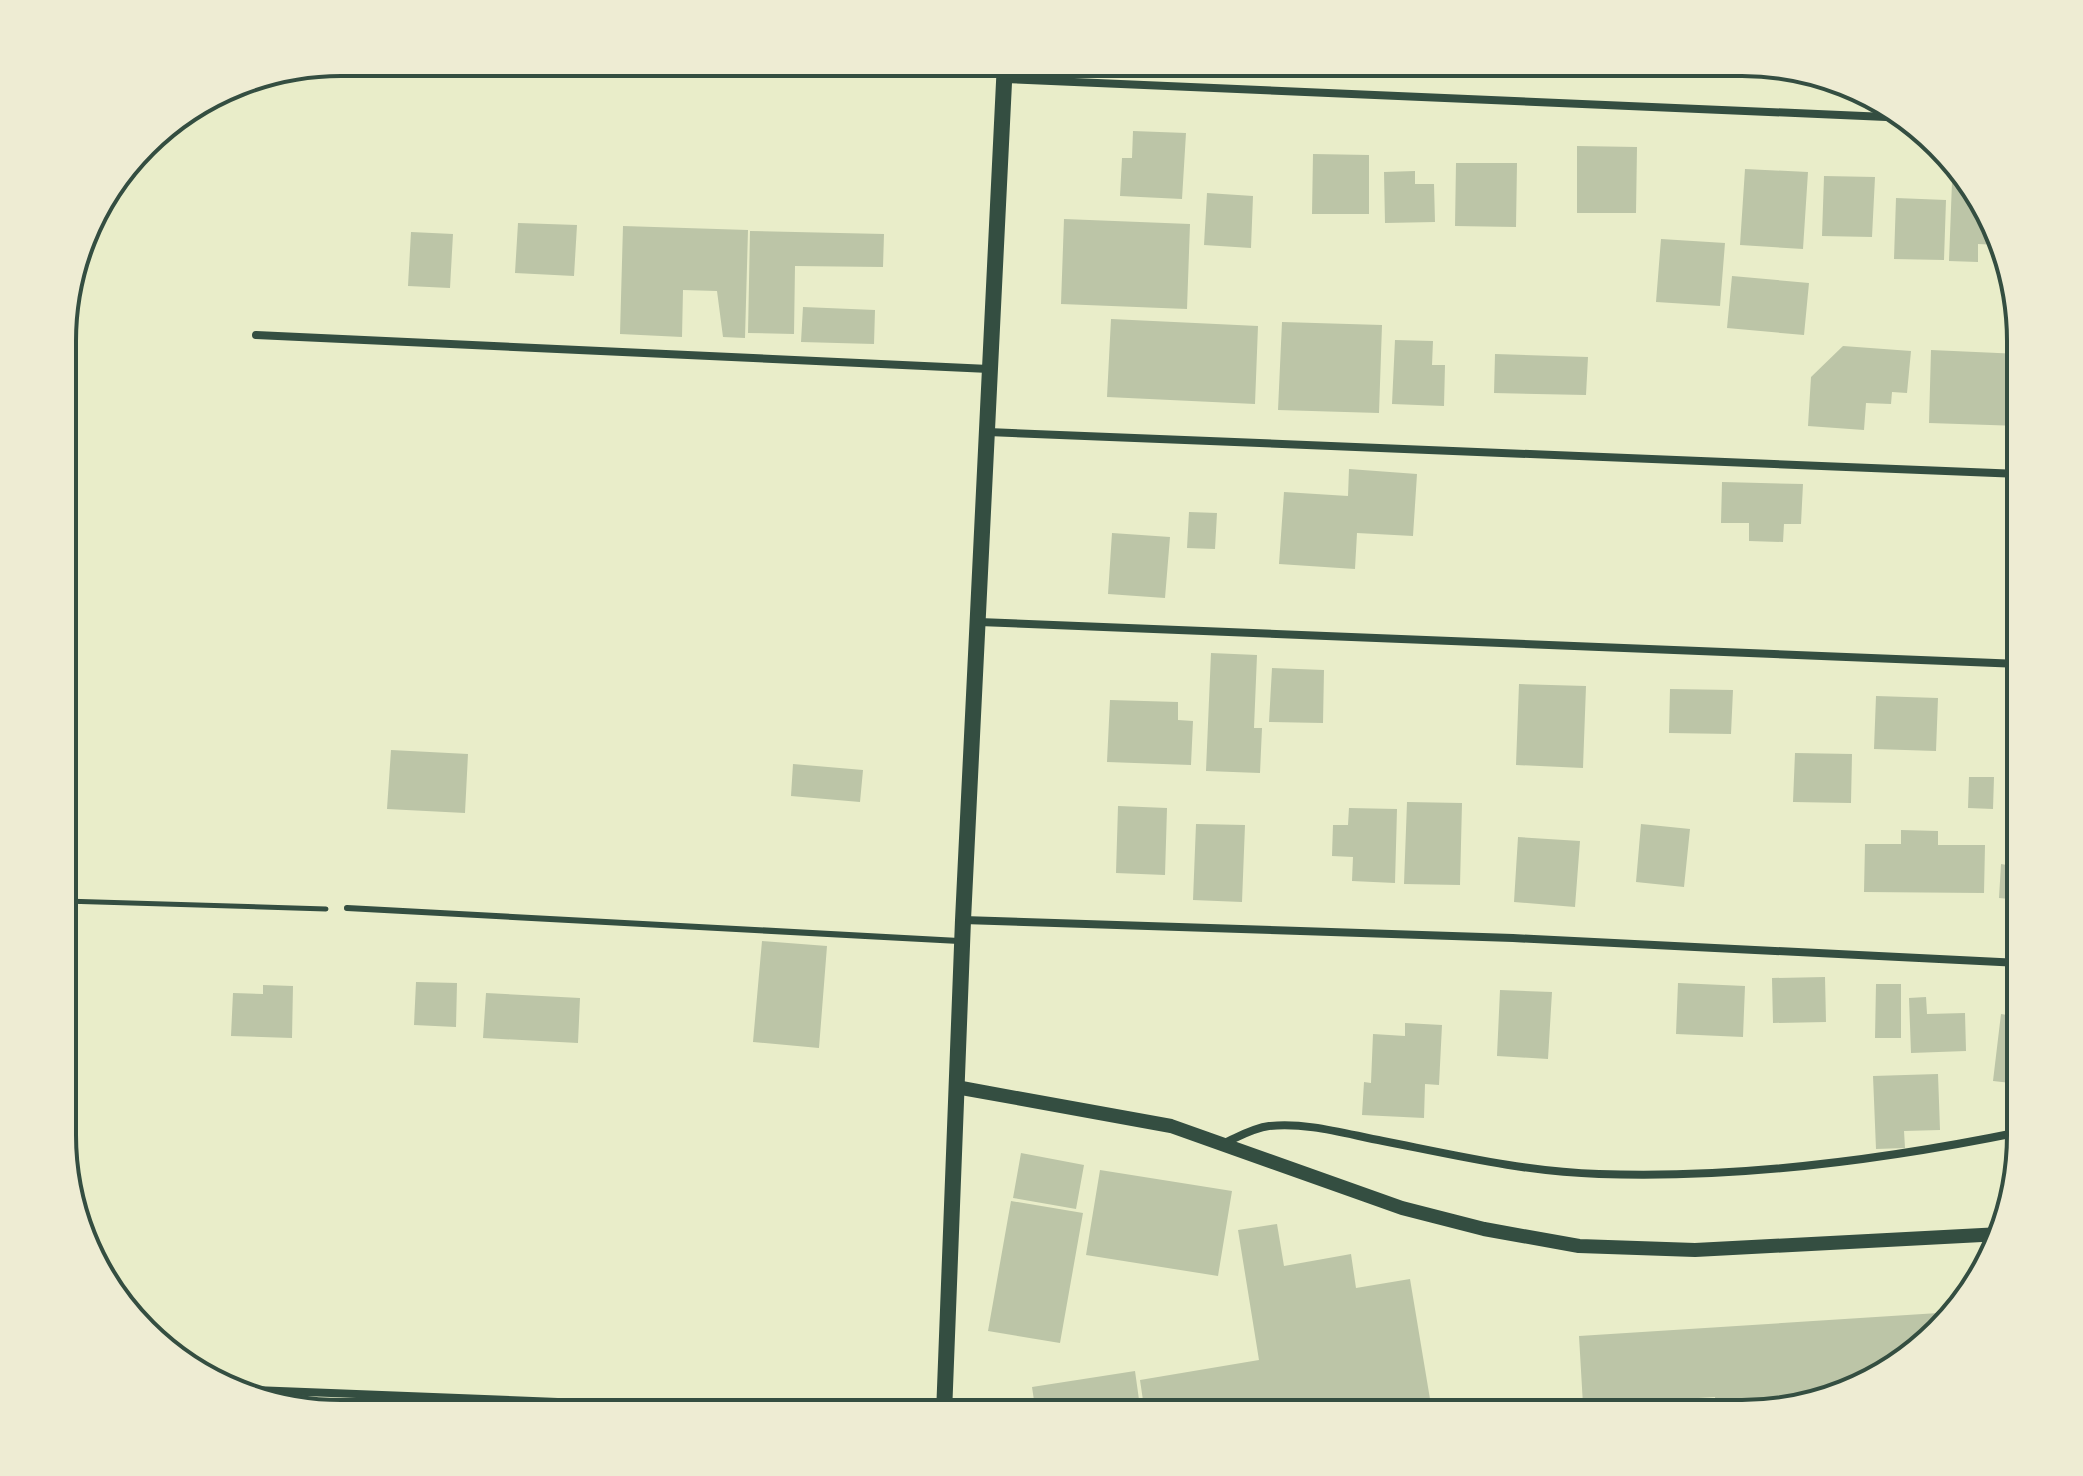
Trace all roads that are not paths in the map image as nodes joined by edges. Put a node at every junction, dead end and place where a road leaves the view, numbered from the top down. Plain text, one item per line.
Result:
1 (1005, 76) edge
2 (1112, 77) edge
3 (1883, 117) edge
4 (256, 335) dead end
5 (989, 369) junction
6 (988, 432) junction
7 (2006, 473) edge
8 (979, 622) junction
9 (2006, 663) edge
10 (347, 908) road end
11 (963, 920) junction
12 (963, 941) junction
13 (2006, 962) edge
14 (956, 1087) junction
15 (2006, 1135) edge
16 (1223, 1144) junction
17 (1986, 1238) edge
18 (273, 1391) edge
19 (485, 1399) edge
20 (945, 1399) edge

1 - 5 main road
2 - 3 street
4 - 5 street
5 - 6 main road
6 - 7 street
6 - 8 main road
8 - 9 street
8 - 11 main road
10 - 12 lane
11 - 12 main road
11 - 13 street
12 - 14 main road
14 - 16 street
14 - 20 main road
15 - 16 street
16 - 17 street
18 - 19 street

